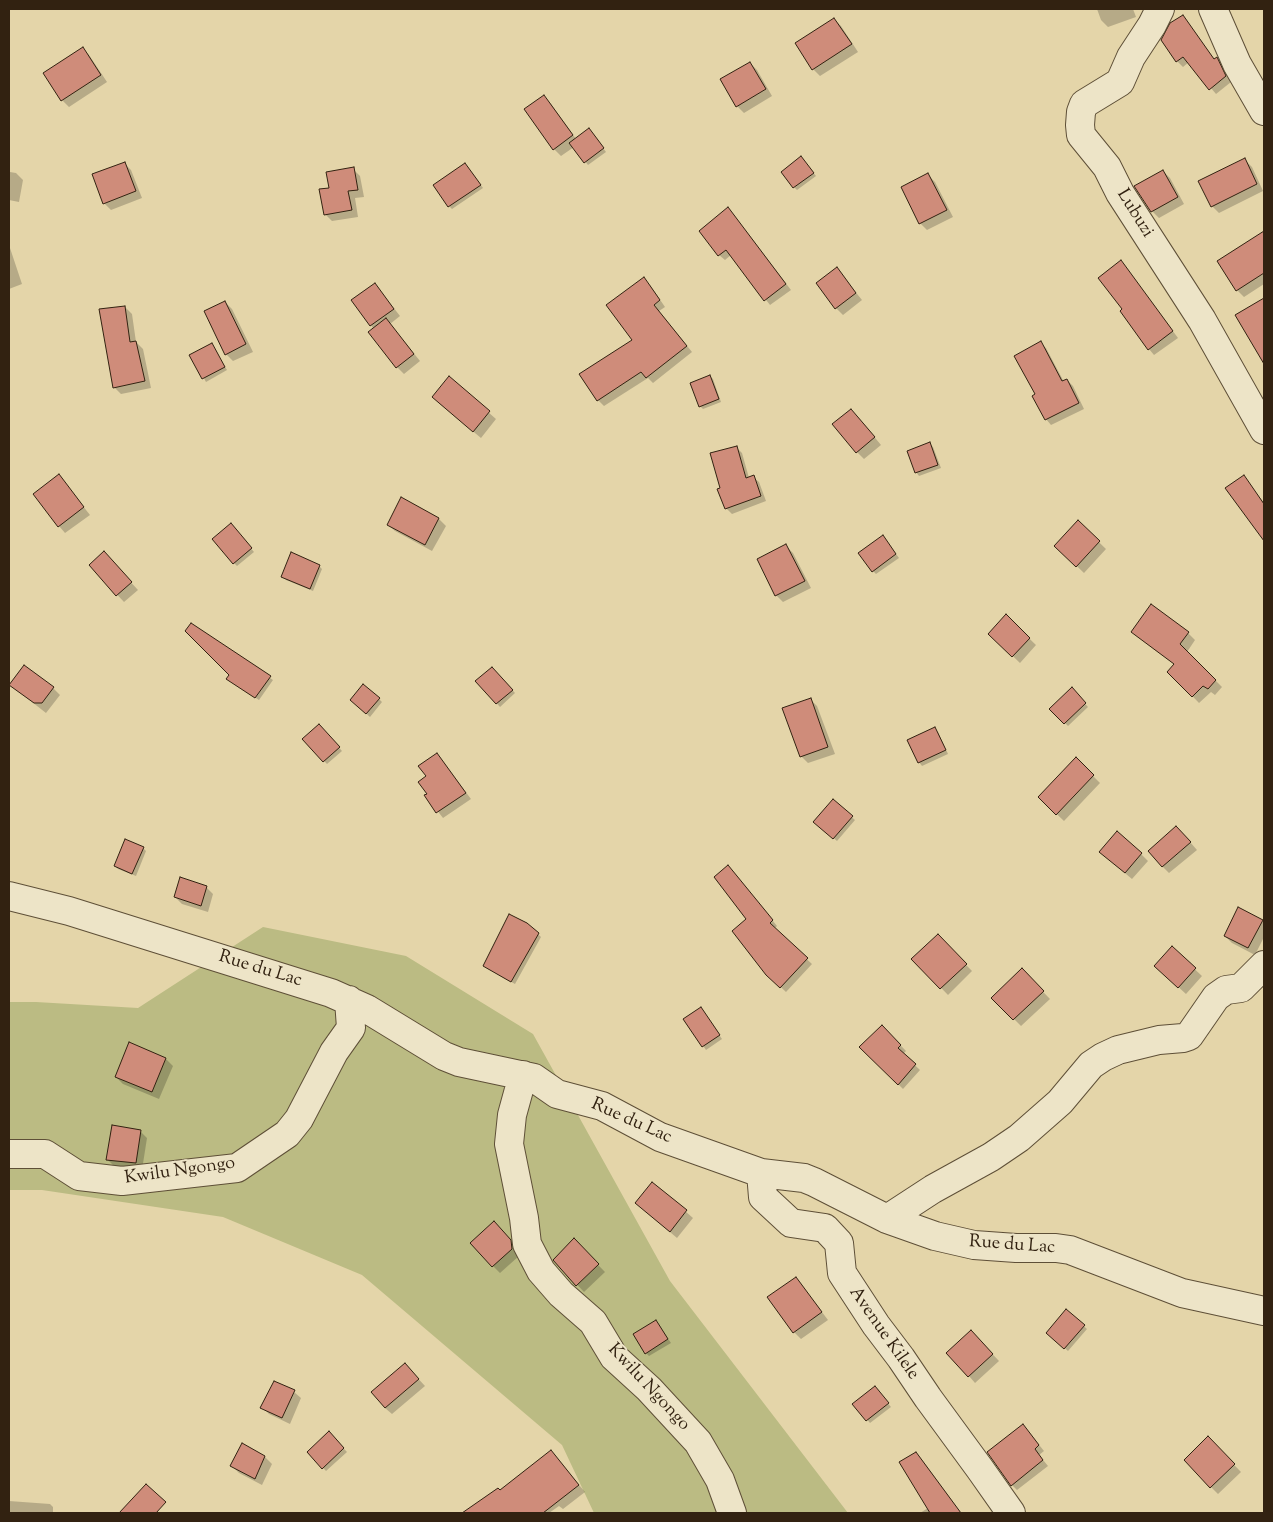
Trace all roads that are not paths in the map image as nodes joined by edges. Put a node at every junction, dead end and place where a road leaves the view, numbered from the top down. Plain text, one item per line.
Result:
1 (1160, 9) edge
2 (1213, 9) edge
3 (1264, 111) edge
4 (1264, 430) edge
5 (9, 896) edge
6 (1264, 965) edge
7 (349, 1000) junction
8 (523, 1075) junction
9 (9, 1154) edge
10 (761, 1173) junction
11 (887, 1219) junction
12 (1264, 1311) edge
13 (732, 1513) edge
14 (1011, 1513) edge

1 - 4 street, Lubuzi
2 - 3 street
5 - 7 street, Rue du Lac
6 - 11 street
7 - 8 street, Rue du Lac
7 - 9 street, Kwilu Ngongo
8 - 10 street, Rue du Lac
8 - 13 street, Kwilu Ngongo
10 - 11 street, Rue du Lac
10 - 14 street, Avenue Kilele
11 - 12 street, Rue du Lac

